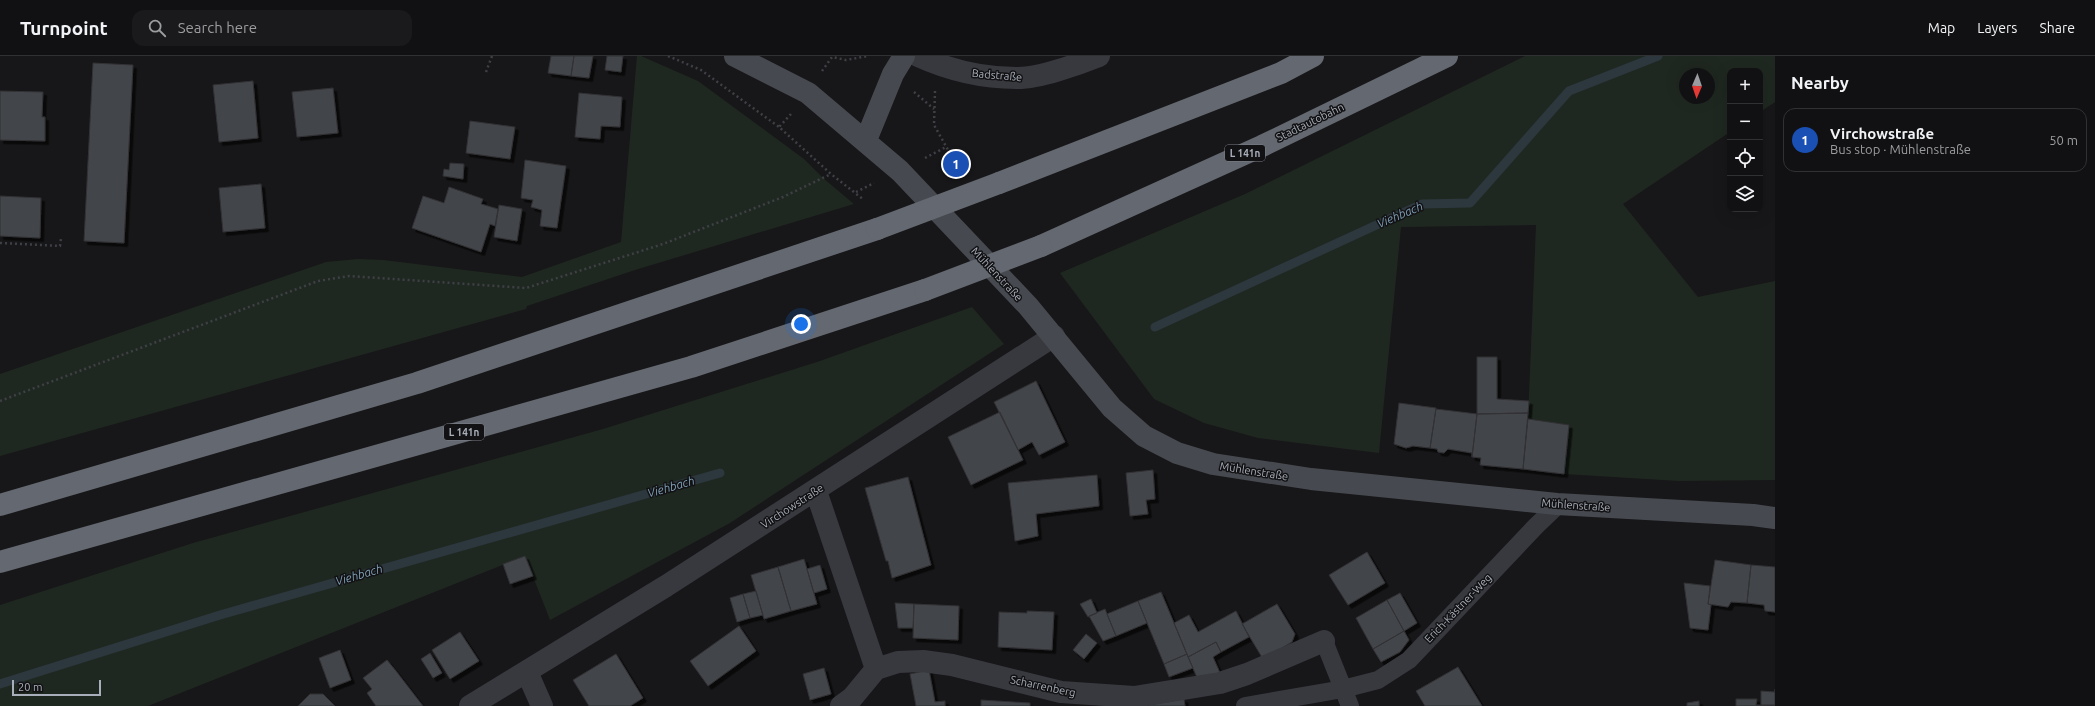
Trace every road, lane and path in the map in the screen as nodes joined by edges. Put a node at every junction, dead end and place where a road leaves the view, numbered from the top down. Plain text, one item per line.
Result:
1 (492, 56) edge
2 (668, 56) edge
3 (735, 56) edge
4 (904, 56) edge
5 (918, 56) edge
6 (1099, 56) edge
7 (1313, 56) edge
8 (1447, 56) edge
9 (941, 66) junction
10 (486, 72) dead end
11 (779, 127) dead end
12 (866, 140) junction
13 (956, 164) dead end
14 (864, 200) dead end
15 (61, 238) dead end
16 (0, 243) edge
17 (1054, 336) junction
18 (0, 401) edge
19 (816, 491) junction
20 (1559, 504) junction
21 (0, 505) edge
22 (1775, 518) edge
23 (0, 562) edge
24 (1324, 641) joint
25 (876, 669) junction
26 (527, 672) junction
27 (1343, 689) junction
28 (470, 706) edge
29 (542, 706) edge
30 (841, 706) edge
31 (1245, 706) edge
32 (1350, 706) edge

1 - 10 path
2 - 11 path
3 - 12 street, Mühlenstraße
4 - 12 street
5 - 9 street, Badstraße
6 - 9 street, Badstraße
7 - 21 highway, bridge
8 - 23 highway, Stadtautobahn / L 141n, bridge
9 - 13 path
12 - 17 street, Mühlenstraße
14 - 18 path
15 - 16 path
17 - 19 street, Virchowstraße
17 - 20 street, Mühlenstraße
19 - 25 street
19 - 26 street, Virchowstraße
20 - 22 street, Mühlenstraße
20 - 27 lane, Erich-Kästner-Weg
24 - 25 street, Scharrenberg
24 - 27 lane
25 - 30 street
26 - 28 street, Virchowstraße
26 - 29 street
27 - 31 lane, Erich-Kästner-Weg
27 - 32 lane

